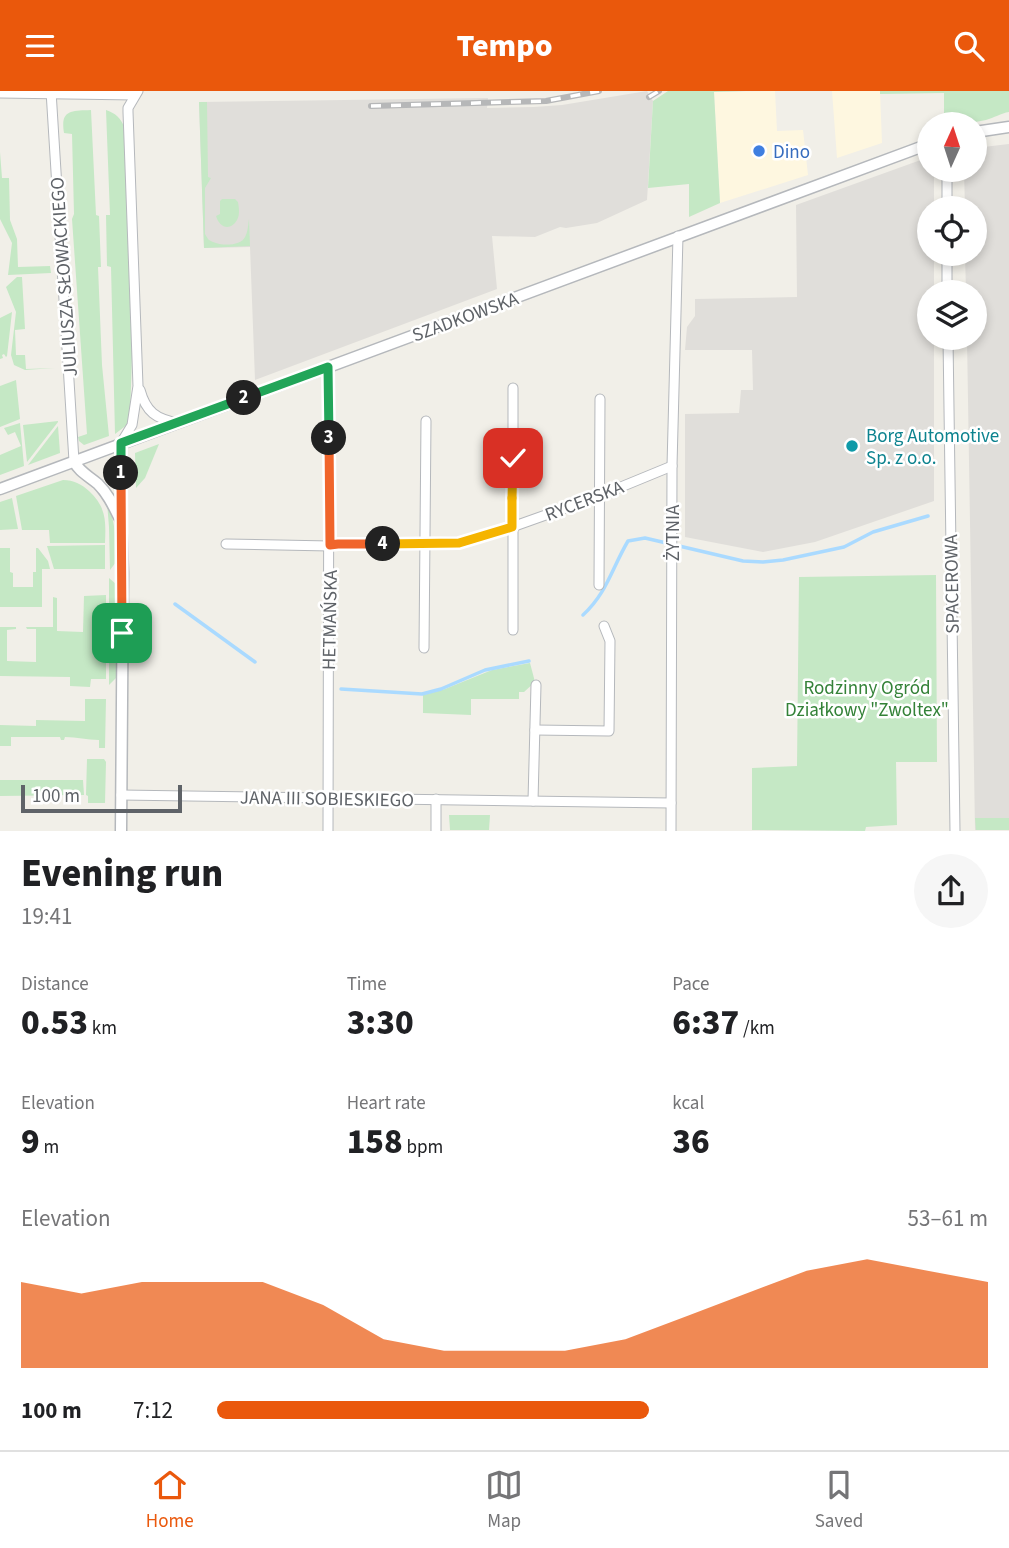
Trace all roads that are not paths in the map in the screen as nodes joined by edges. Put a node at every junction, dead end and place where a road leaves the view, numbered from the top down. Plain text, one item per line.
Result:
1 (51, 92) edge
2 (0, 93) edge
3 (137, 93) edge
4 (1009, 127) edge
5 (987, 130) edge
6 (917, 147) edge
7 (678, 236) junction
8 (948, 350) edge
9 (328, 367) junction
10 (138, 386) junction
11 (513, 388) dead end
12 (600, 400) dead end
13 (426, 421) dead end
14 (178, 423) junction
15 (121, 443) junction
16 (74, 461) junction
17 (672, 466) junction
18 (0, 489) edge
19 (599, 496) junction
20 (121, 520) junction
21 (512, 527) junction
22 (426, 543) junction
23 (226, 544) dead end
24 (330, 545) junction
25 (599, 585) dead end
26 (604, 626) dead end
27 (513, 630) dead end
28 (424, 648) dead end
29 (536, 685) dead end
30 (535, 730) junction
31 (121, 795) junction
32 (329, 798) junction
33 (436, 800) junction
34 (533, 801) junction
35 (671, 803) junction
36 (121, 831) edge
37 (328, 831) edge
38 (436, 831) edge
39 (671, 831) edge
40 (955, 831) edge

1 - 2 street
1 - 3 street
1 - 16 street, JULIUSZA SŁOWACKIEGO
3 - 10 street
4 - 5 street
6 - 7 street, SZADKOWSKA
7 - 9 street, SZADKOWSKA
7 - 17 street, ŻYTNIA
8 - 40 street, SPACEROWA
9 - 14 street, SZADKOWSKA
9 - 24 street, HETMAŃSKA
10 - 14 street
10 - 15 street
11 - 21 street
12 - 19 street
13 - 22 street
14 - 15 street, SZADKOWSKA
15 - 16 street, SZADKOWSKA
15 - 20 street
16 - 18 street, SZADKOWSKA
16 - 20 street
17 - 19 street, RYCERSKA
17 - 35 street, ŻYTNIA
19 - 21 street, RYCERSKA
19 - 25 street
20 - 31 street
21 - 22 street, RYCERSKA
21 - 27 street
22 - 24 street, RYCERSKA
22 - 28 street
23 - 24 street, RYCERSKA
24 - 32 street, HETMAŃSKA
26 - 30 street
29 - 30 street
30 - 34 street
31 - 32 street, JANA III SOBIESKIEGO
31 - 36 street
32 - 33 street, JANA III SOBIESKIEGO
32 - 37 street, HETMAŃSKA
33 - 34 street, JANA III SOBIESKIEGO
33 - 38 street
34 - 35 street, JANA III SOBIESKIEGO
35 - 39 street, ŻYTNIA

